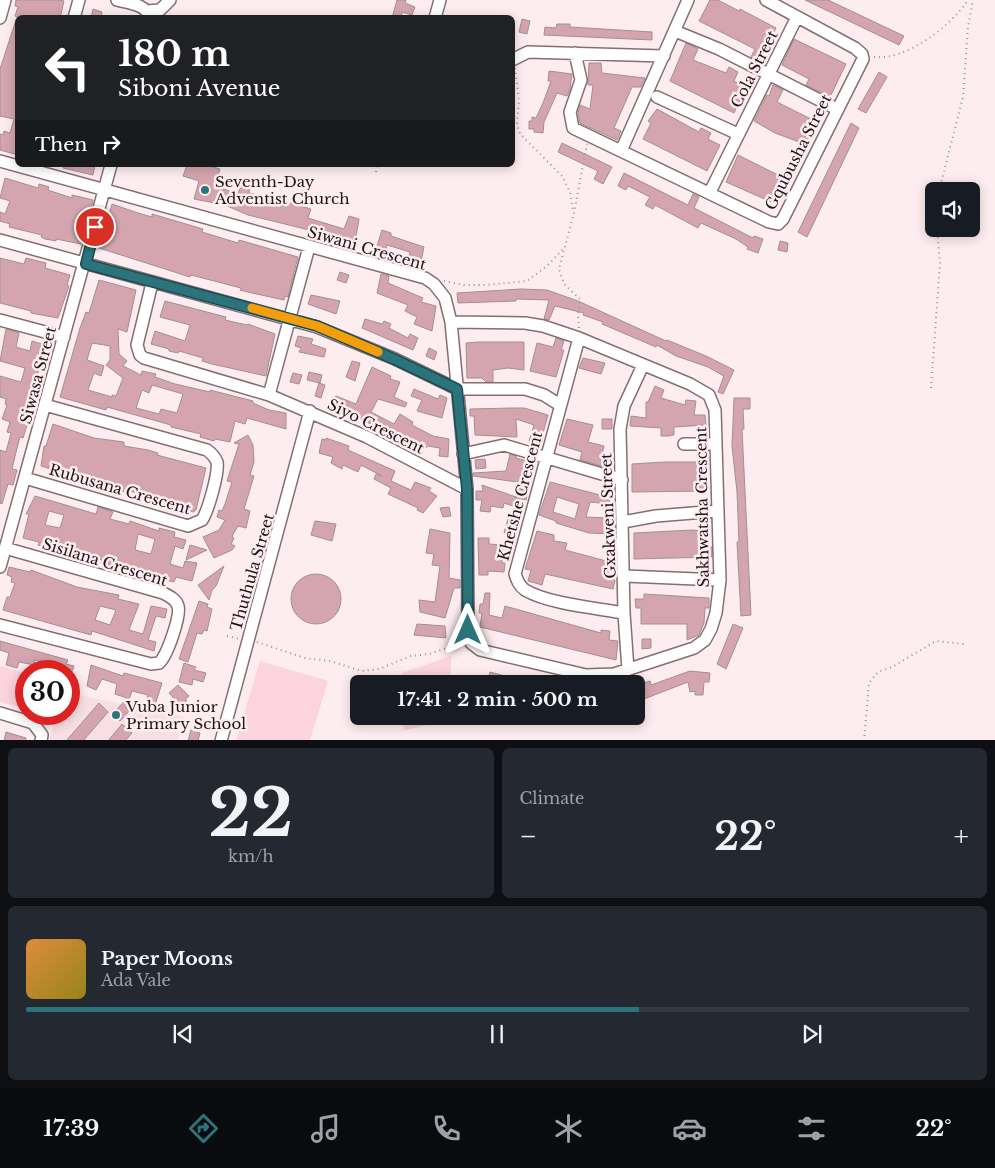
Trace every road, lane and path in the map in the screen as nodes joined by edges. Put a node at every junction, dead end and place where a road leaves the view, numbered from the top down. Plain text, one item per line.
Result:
1 (5, 0) edge
2 (79, 0) edge
3 (117, 0) edge
4 (170, 0) edge
5 (440, 0) edge
6 (688, 0) edge
7 (766, 0) edge
8 (968, 0) edge
9 (973, 0) edge
10 (149, 14) edge
11 (75, 15) edge
12 (436, 15) edge
13 (797, 17) junction
14 (0, 18) edge
15 (675, 31) junction
16 (859, 51) junction
17 (575, 53) junction
18 (664, 56) junction
19 (515, 58) edge
20 (515, 73) edge
21 (768, 75) junction
22 (657, 97) dead end
23 (837, 109) junction
24 (738, 134) junction
25 (589, 138) junction
26 (622, 152) junction
27 (0, 161) edge
28 (15, 164) edge
29 (110, 167) edge
30 (377, 167) edge
31 (34, 168) edge
32 (376, 172) dead end
33 (941, 182) edge
34 (104, 190) junction
35 (710, 192) junction
36 (574, 213) junction
37 (938, 237) edge
38 (0, 240) edge
39 (565, 246) junction
40 (309, 247) junction
41 (86, 264) junction
42 (425, 278) junction
43 (152, 283) junction
44 (291, 318) junction
45 (0, 320) edge
46 (451, 322) junction
47 (64, 337) junction
48 (579, 338) junction
49 (643, 365) junction
50 (931, 388) dead end
51 (457, 389) junction
52 (269, 394) junction
53 (45, 405) junction
54 (560, 405) junction
55 (310, 412) junction
56 (684, 444) dead end
57 (715, 444) junction
58 (463, 454) junction
59 (545, 459) junction
60 (25, 478) junction
61 (622, 480) junction
62 (467, 489) junction
63 (717, 511) junction
64 (623, 522) junction
65 (5, 548) junction
66 (0, 567) edge
67 (625, 576) junction
68 (720, 580) junction
69 (624, 613) junction
70 (0, 625) edge
71 (468, 635) junction
72 (248, 640) junction
73 (964, 644) dead end
74 (628, 670) junction
75 (0, 713) edge
76 (41, 740) edge
77 (221, 740) edge
78 (864, 740) edge

1 - 14 street
2 - 11 street
3 - 10 street
4 - 10 street
5 - 12 street
6 - 15 street
7 - 13 street
8 - 16 path
9 - 33 path
13 - 16 street
13 - 21 street, Cola Street
15 - 18 street
15 - 21 street
16 - 23 street, Gqubusha Street
17 - 18 street
17 - 19 street
17 - 25 street, Gqubusha Street
18 - 26 street
20 - 36 path
21 - 23 street
21 - 24 street, Cola Street
22 - 24 street
23 - 35 street, Gqubusha Street
24 - 35 street, Cola Street
25 - 26 street, Gqubusha Street
25 - 36 path
26 - 35 street, Gqubusha Street
27 - 28 street, Siwani Crescent
29 - 34 street, Siwasa Street
30 - 32 path
31 - 34 street, Siwani Crescent
34 - 40 street, Siwani Crescent
34 - 41 street, Siwasa Street
36 - 39 path
37 - 50 path
38 - 41 street
39 - 42 path
39 - 48 path
40 - 42 street, Siwani Crescent
40 - 44 street
41 - 43 street
41 - 47 street, Siwasa Street
42 - 46 street, Siwani Crescent
43 - 44 street
43 - 52 street, Siyo Crescent
44 - 51 street
44 - 52 street
45 - 47 street
46 - 48 street, Sakhwatsha Crescent
46 - 51 street, Siwani Crescent
47 - 53 street, Siwasa Street
48 - 49 street, Sakhwatsha Crescent
48 - 54 street, Khetshe Crescent
49 - 57 street, Sakhwatsha Crescent
49 - 61 street, Gxakweni Street
51 - 54 street
51 - 58 street, Siwani Crescent
52 - 55 street, Siyo Crescent
53 - 60 street, Siwasa Street
53 - 60 street, Rubusana Crescent
54 - 59 street, Khetshe Crescent
55 - 62 street, Siyo Crescent
55 - 72 street, Thuthula Street
56 - 57 street
57 - 63 street, Sakhwatsha Crescent
58 - 59 street
58 - 62 street, Siwani Crescent
59 - 61 street
59 - 69 street, Khetshe Crescent
60 - 65 street, Siwasa Street
61 - 64 street, Gxakweni Street
62 - 71 street, Siwani Crescent
63 - 64 street
63 - 68 street, Sakhwatsha Crescent
64 - 67 street, Gxakweni Street
65 - 66 street, Siwasa Street
65 - 70 street, Sisilana Crescent
67 - 68 street
67 - 69 street, Gxakweni Street
68 - 74 street, Sakhwatsha Crescent
69 - 74 street, Gxakweni Street
71 - 72 path
71 - 74 street, Sakhwatsha Crescent
72 - 77 street, Thuthula Street
73 - 78 path
75 - 76 street

